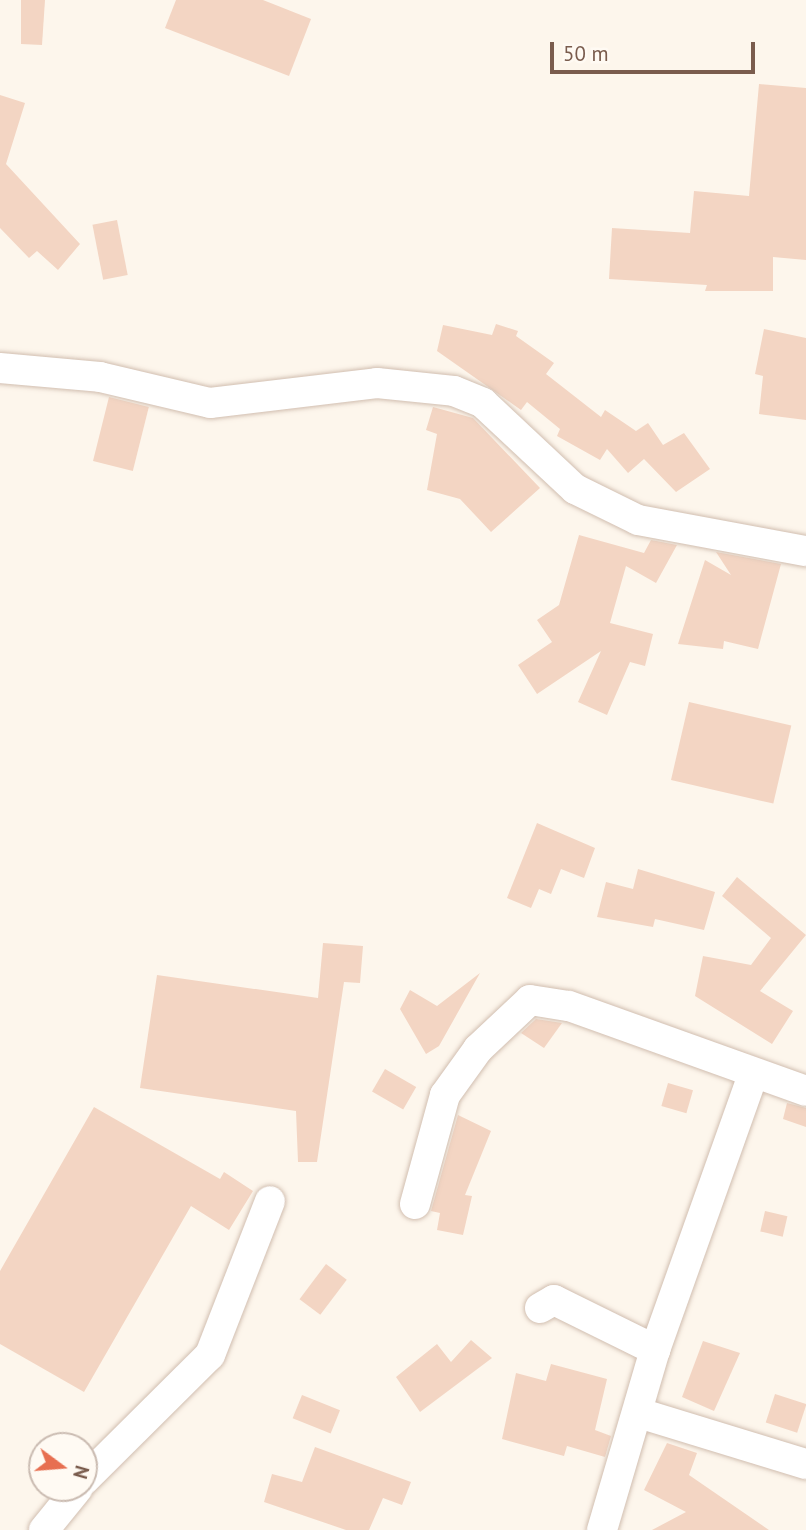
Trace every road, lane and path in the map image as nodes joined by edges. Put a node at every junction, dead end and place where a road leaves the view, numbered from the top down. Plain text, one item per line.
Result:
1 (0, 368) edge
2 (806, 551) edge
3 (753, 1075) junction
4 (806, 1091) edge
5 (270, 1201) dead end
6 (415, 1204) dead end
7 (540, 1308) dead end
8 (655, 1350) junction
9 (639, 1413) junction
10 (806, 1464) edge
11 (98, 1466) edge
12 (67, 1502) edge
13 (44, 1530) edge
14 (602, 1530) edge

1 - 2 street
3 - 4 street
3 - 6 street
3 - 8 street
5 - 11 street
7 - 8 street
8 - 9 street
9 - 10 street
9 - 14 street
12 - 13 street

